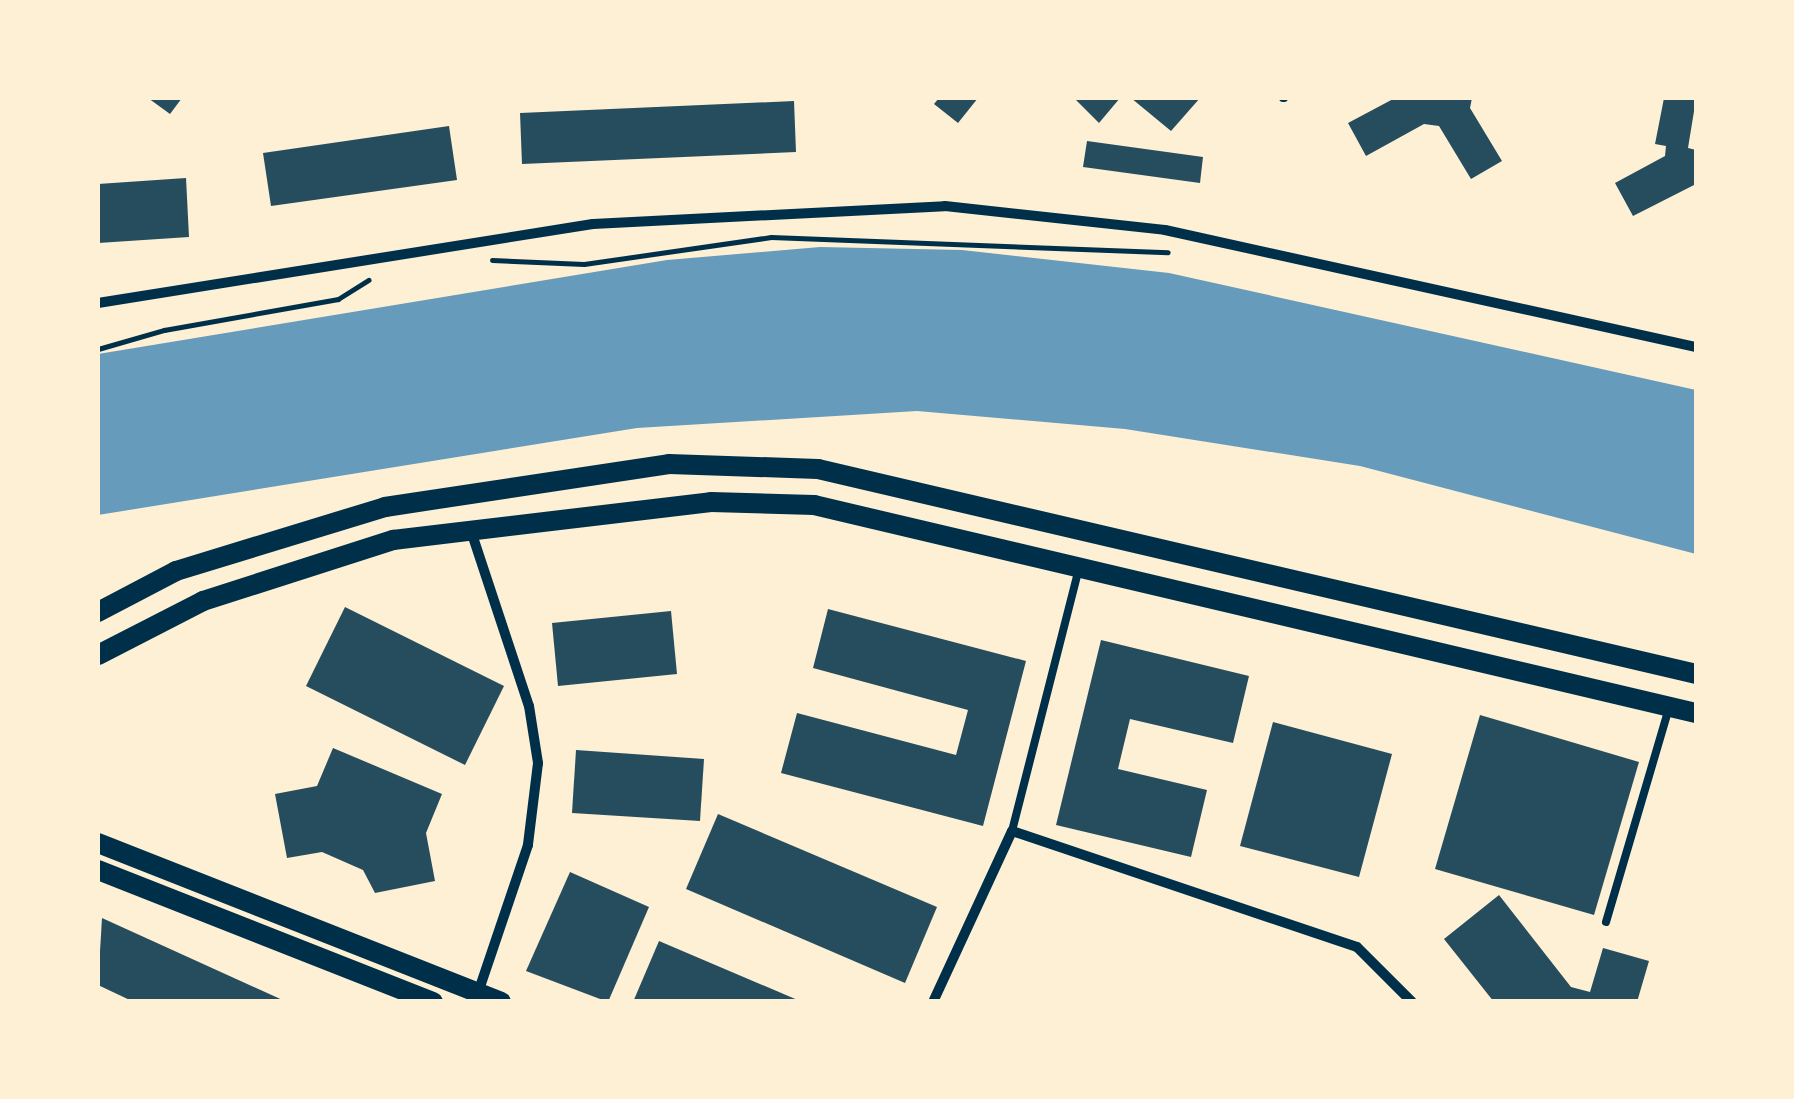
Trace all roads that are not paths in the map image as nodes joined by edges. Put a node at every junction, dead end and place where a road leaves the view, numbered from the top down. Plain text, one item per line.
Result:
1 (98, 303) edge
2 (1696, 347) edge
3 (471, 531) junction
4 (1079, 570) junction
5 (98, 612) edge
6 (98, 655) edge
7 (1696, 674) edge
8 (1670, 707) junction
9 (1696, 713) edge
10 (1012, 831) junction
11 (98, 843) edge
12 (98, 870) edge
13 (1606, 922) dead end
14 (477, 997) edge
15 (433, 1002) edge
16 (501, 1002) edge
17 (933, 1002) edge
18 (1412, 1002) edge

1 - 2 street
3 - 4 main road
3 - 6 main road
3 - 14 street
4 - 8 main road
4 - 10 lane
5 - 7 main road
8 - 9 main road
8 - 13 lane
10 - 17 street
10 - 18 street
11 - 14 main road
12 - 15 main road
14 - 16 main road

